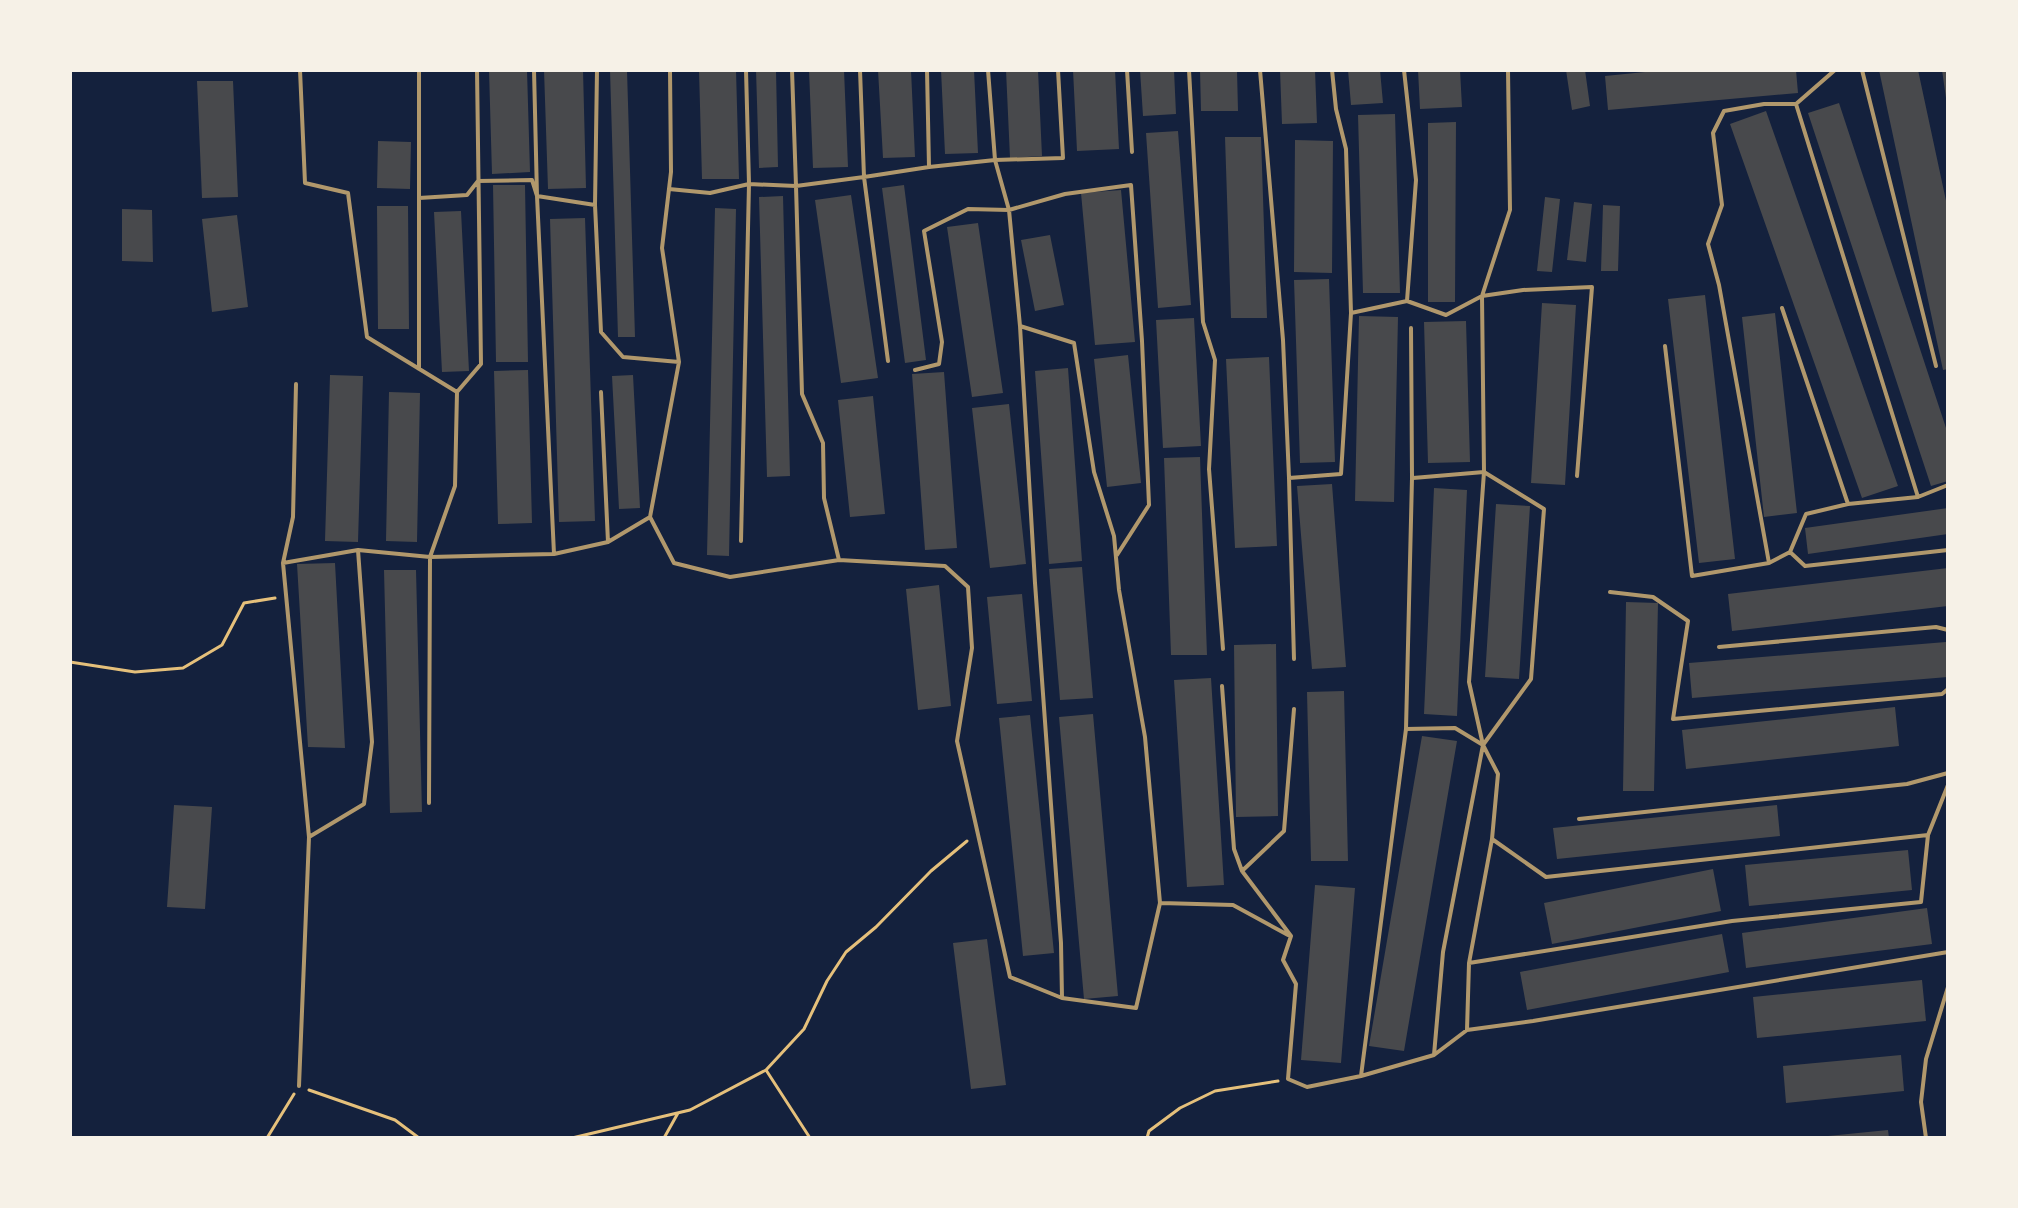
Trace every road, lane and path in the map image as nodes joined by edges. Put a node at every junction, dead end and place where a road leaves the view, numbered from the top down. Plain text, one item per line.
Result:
1 (300, 70) edge
2 (419, 70) edge
3 (477, 70) edge
4 (534, 70) edge
5 (597, 70) edge
6 (670, 70) edge
7 (746, 70) edge
8 (792, 70) edge
9 (860, 70) edge
10 (927, 70) edge
11 (988, 70) edge
12 (1058, 70) edge
13 (1127, 70) edge
14 (1189, 70) edge
15 (1260, 70) edge
16 (1332, 70) edge
17 (1404, 70) edge
18 (1508, 70) edge
19 (1835, 70) edge
20 (1862, 70) edge
21 (1796, 104) junction
22 (1132, 152) dead end
23 (995, 160) junction
24 (929, 167) junction
25 (864, 177) junction
26 (478, 181) junction
27 (749, 184) junction
28 (796, 186) junction
29 (669, 189) junction
30 (537, 196) junction
31 (419, 198) junction
32 (595, 205) junction
33 (1009, 210) junction
34 (1482, 296) junction
35 (1407, 301) junction
36 (1782, 308) dead end
37 (1351, 313) junction
38 (1020, 326) junction
39 (1411, 328) dead end
40 (1665, 346) dead end
41 (888, 361) dead end
42 (679, 362) junction
43 (1936, 366) dead end
44 (419, 369) junction
45 (915, 370) dead end
46 (296, 384) dead end
47 (457, 392) junction
48 (601, 392) dead end
49 (1484, 472) junction
50 (1577, 476) dead end
51 (1289, 478) junction
52 (1412, 478) junction
53 (1948, 485) edge
54 (1918, 497) junction
55 (1848, 504) junction
56 (650, 517) junction
57 (741, 541) dead end
58 (608, 542) junction
59 (358, 550) junction
60 (1948, 550) edge
61 (1790, 552) junction
62 (554, 554) junction
63 (430, 557) junction
64 (1116, 557) junction
65 (839, 560) junction
66 (283, 563) junction
67 (1769, 563) junction
68 (1610, 592) dead end
69 (286, 596) junction
70 (1948, 630) edge
71 (1719, 647) dead end
72 (1223, 649) dead end
73 (1294, 659) dead end
74 (70, 662) edge
75 (1222, 686) dead end
76 (1948, 689) edge
77 (1294, 709) dead end
78 (1406, 729) junction
79 (1483, 745) junction
80 (1948, 773) edge
81 (1948, 785) edge
82 (429, 803) dead end
83 (1579, 819) dead end
84 (977, 832) junction
85 (1928, 835) junction
86 (309, 837) junction
87 (1492, 839) junction
88 (1242, 871) junction
89 (1160, 903) junction
90 (1291, 936) junction
91 (1948, 952) edge
92 (1469, 963) junction
93 (1948, 987) edge
94 (1062, 998) junction
95 (1467, 1030) junction
96 (1434, 1055) junction
97 (766, 1070) junction
98 (1361, 1076) junction
99 (1288, 1079) junction
100 (299, 1086) junction
101 (679, 1112) junction
102 (267, 1138) edge
103 (419, 1138) edge
104 (572, 1138) edge
105 (664, 1138) edge
106 (810, 1138) edge
107 (1147, 1138) edge
108 (1926, 1138) edge

1 - 44 lane
2 - 31 lane
3 - 26 lane
4 - 30 lane
5 - 32 lane
6 - 29 lane
7 - 27 lane
8 - 28 lane
9 - 25 lane
10 - 24 lane
11 - 23 lane
12 - 23 lane
13 - 22 lane
14 - 72 lane
15 - 51 lane
16 - 37 lane
17 - 35 lane
18 - 34 lane
19 - 21 lane
20 - 43 lane
21 - 54 lane
21 - 67 lane
23 - 24 lane
23 - 33 lane
24 - 25 lane
25 - 28 lane
25 - 41 lane
26 - 30 lane
26 - 31 lane
26 - 47 lane
27 - 28 lane
27 - 29 lane
27 - 57 lane
28 - 65 lane
29 - 42 lane
30 - 32 lane
30 - 62 lane
31 - 44 lane
32 - 42 lane
33 - 38 lane
33 - 45 lane
33 - 64 lane
34 - 35 lane
34 - 49 lane
34 - 50 lane
35 - 37 lane
36 - 55 lane
37 - 51 lane
38 - 64 lane
38 - 94 lane
39 - 52 lane
40 - 67 lane
42 - 56 lane
44 - 47 lane
46 - 66 lane
47 - 63 lane
48 - 58 lane
49 - 52 lane
49 - 79 lane
49 - 79 lane
51 - 73 lane
52 - 78 lane
53 - 54 lane
54 - 55 lane
55 - 61 lane
56 - 58 lane
56 - 65 lane
58 - 62 lane
59 - 63 lane
59 - 66 lane
59 - 86 lane
60 - 61 lane
61 - 67 lane
62 - 63 lane
63 - 82 lane
64 - 89 lane
65 - 84 lane
66 - 69 lane
68 - 76 lane
69 - 74 path
69 - 86 lane
70 - 71 lane
75 - 88 lane
77 - 88 lane
78 - 79 lane
78 - 98 lane
79 - 87 lane
79 - 96 lane
80 - 83 lane
81 - 85 lane
84 - 94 lane
84 - 97 path
85 - 87 lane
85 - 92 lane
86 - 100 lane
87 - 92 lane
88 - 90 lane
89 - 90 lane
89 - 94 lane
90 - 99 lane
91 - 95 lane
92 - 95 lane
93 - 108 lane
95 - 96 lane
96 - 98 lane
97 - 101 path
97 - 106 path
98 - 99 lane
99 - 107 path
100 - 102 path
100 - 103 path
101 - 104 path
101 - 105 path

